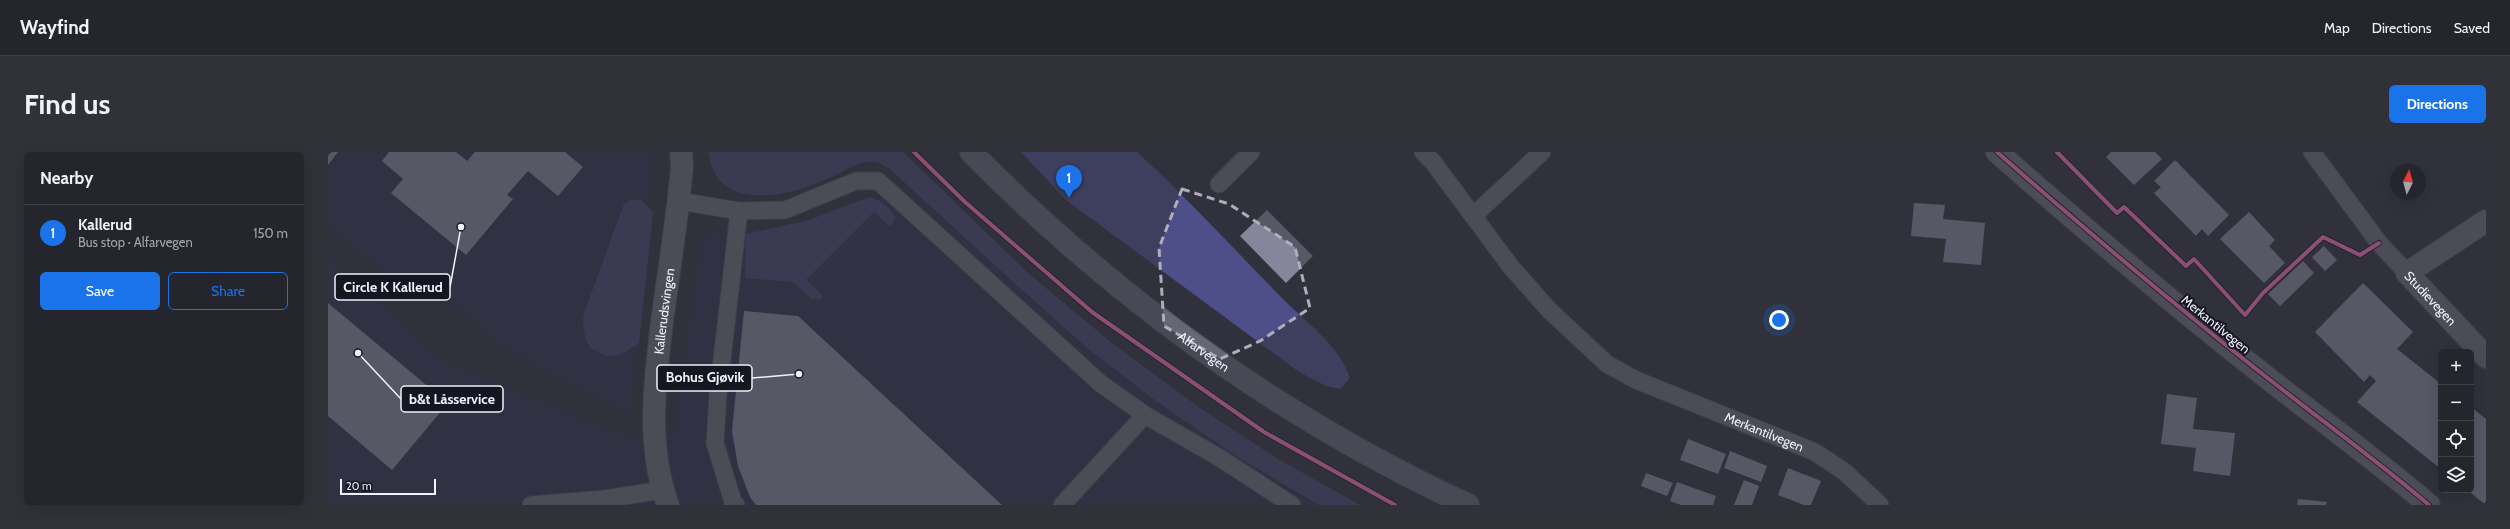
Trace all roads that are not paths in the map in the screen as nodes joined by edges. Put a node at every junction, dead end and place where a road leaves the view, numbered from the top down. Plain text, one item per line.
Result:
1 (971, 152) edge
2 (1251, 152) edge
3 (1423, 152) edge
4 (1542, 152) edge
5 (1997, 152) edge
6 (2312, 152) edge
7 (685, 157) edge
8 (1219, 184) dead end
9 (679, 201) junction
10 (739, 211) junction
11 (1473, 216) junction
12 (2486, 221) edge
13 (2407, 273) junction
14 (2486, 357) edge
15 (1145, 415) junction
16 (665, 497) edge
17 (531, 505) edge
18 (736, 505) edge
19 (1062, 505) edge
20 (1292, 505) edge
21 (1468, 505) edge
22 (1880, 505) edge
23 (2429, 505) edge

1 - 21 main road, Alfarvegen
2 - 8 lane
3 - 11 lane, Merkantilvegen
4 - 11 lane
5 - 23 street, Merkantilvegen
6 - 13 lane
7 - 9 street, Kallerudsvingen
9 - 10 lane
9 - 16 street, Kallerudsvingen
10 - 15 lane
10 - 18 lane
11 - 22 lane, Merkantilvegen
12 - 13 street, Studievegen
13 - 14 street, Studievegen
15 - 19 lane
15 - 20 lane
16 - 17 lane, Kallerudsvingen

